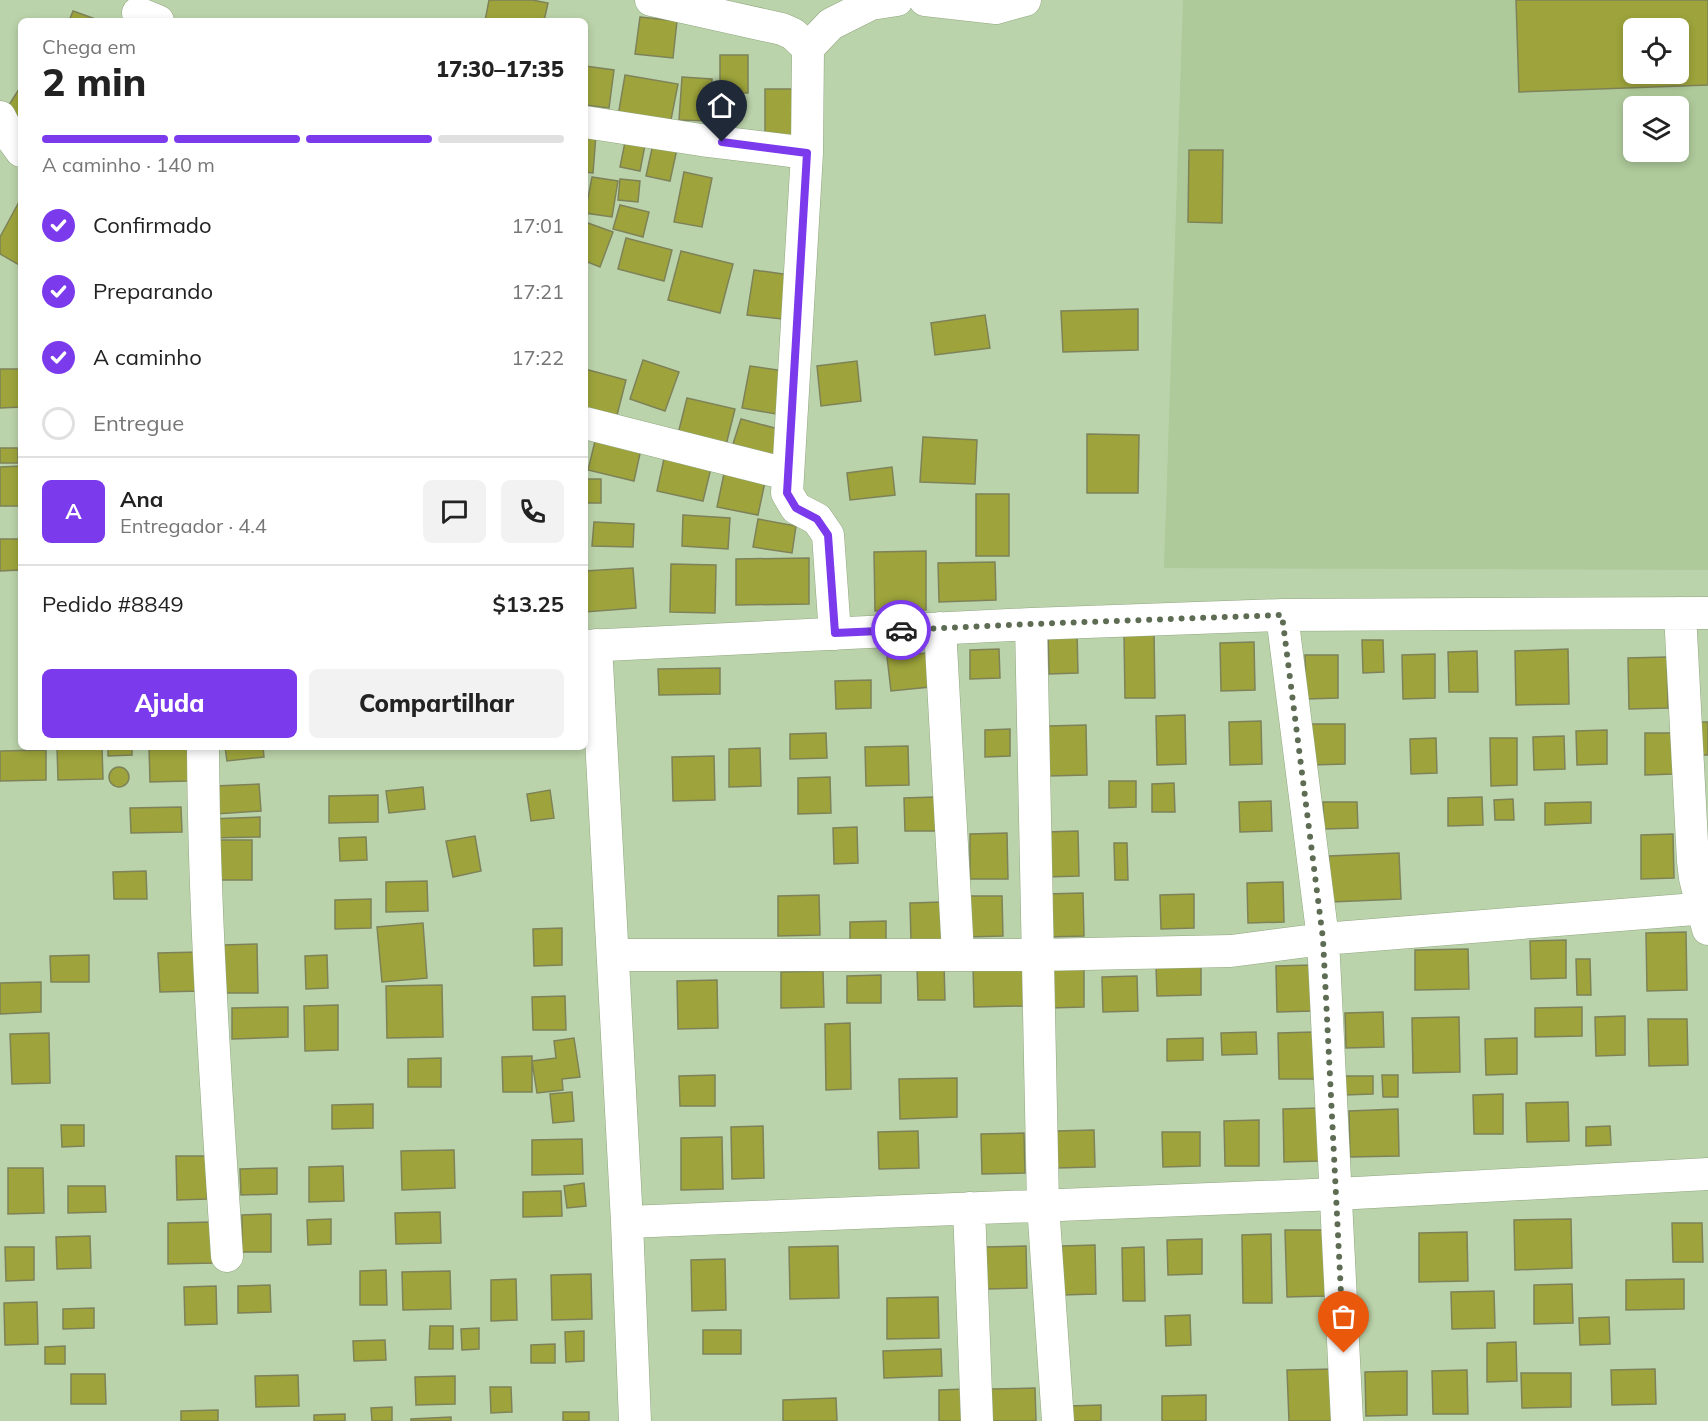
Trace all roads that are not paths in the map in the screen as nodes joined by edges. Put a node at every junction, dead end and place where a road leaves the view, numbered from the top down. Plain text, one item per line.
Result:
1 (651, 0) edge
2 (897, 0) edge
3 (925, 0) edge
4 (1025, 0) edge
5 (808, 48) junction
6 (0, 117) edge
7 (588, 122) edge
8 (18, 147) edge
9 (807, 153) junction
10 (588, 424) edge
11 (788, 474) junction
12 (1694, 613) edge
13 (1282, 615) junction
14 (1031, 624) junction
15 (939, 628) junction
16 (835, 633) junction
17 (590, 646) edge
18 (203, 750) edge
19 (1707, 915) edge
20 (1323, 939) junction
21 (958, 954) junction
22 (613, 955) junction
23 (1037, 955) junction
24 (1708, 1174) edge
25 (1336, 1194) junction
26 (1043, 1205) junction
27 (969, 1208) junction
28 (627, 1222) junction
29 (227, 1256) dead end
30 (635, 1421) edge
31 (978, 1421) edge
32 (1058, 1421) edge
33 (1347, 1421) edge

1 - 5 street
2 - 5 street
3 - 4 street
5 - 9 street
6 - 8 street
7 - 9 street
9 - 11 street
10 - 11 street
11 - 16 street
12 - 13 street
12 - 19 street
13 - 14 street
13 - 20 street
14 - 15 street
14 - 23 street
15 - 16 street
15 - 21 street
16 - 17 street
17 - 22 street
18 - 29 street
19 - 20 street
20 - 23 street
20 - 25 street
21 - 22 street
21 - 23 street
22 - 28 street
23 - 26 street
24 - 25 street
25 - 26 street
25 - 33 street
26 - 27 street
26 - 32 street
27 - 28 street
27 - 31 street
28 - 30 street

